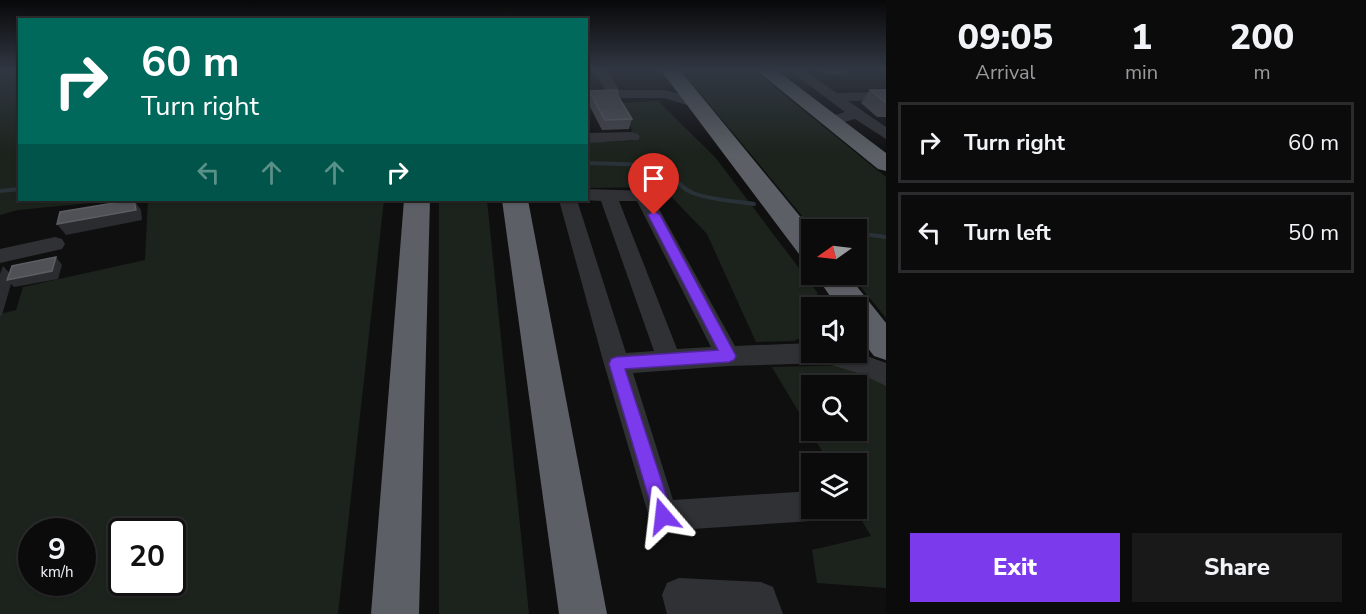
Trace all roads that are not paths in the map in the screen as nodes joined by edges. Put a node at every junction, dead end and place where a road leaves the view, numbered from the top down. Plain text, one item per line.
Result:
1 (689, 98) edge
2 (800, 98) edge
3 (835, 98) edge
4 (857, 114) junction
5 (830, 121) junction
6 (886, 135) edge
7 (632, 137) dead end
8 (588, 138) edge
9 (855, 141) junction
10 (886, 145) edge
11 (886, 164) edge
12 (597, 195) edge
13 (417, 201) edge
14 (514, 201) edge
15 (568, 201) edge
16 (801, 237) edge
17 (55, 244) dead end
18 (0, 256) edge
19 (867, 323) edge
20 (886, 346) edge
21 (801, 354) edge
22 (729, 356) junction
23 (669, 360) junction
24 (858, 363) edge
25 (616, 364) junction
26 (886, 375) edge
27 (801, 507) edge
28 (395, 614) edge
29 (583, 614) edge
30 (684, 614) edge
31 (766, 614) edge

1 - 16 highway
2 - 5 highway
3 - 4 street
4 - 5 street
4 - 6 street
5 - 9 highway
7 - 8 street
9 - 10 street
9 - 11 highway
12 - 22 street
12 - 23 street
13 - 28 highway
14 - 29 highway
15 - 25 street
17 - 18 street
19 - 20 highway
21 - 22 street
22 - 23 street
23 - 25 street
24 - 26 street
25 - 27 street
30 - 31 street

